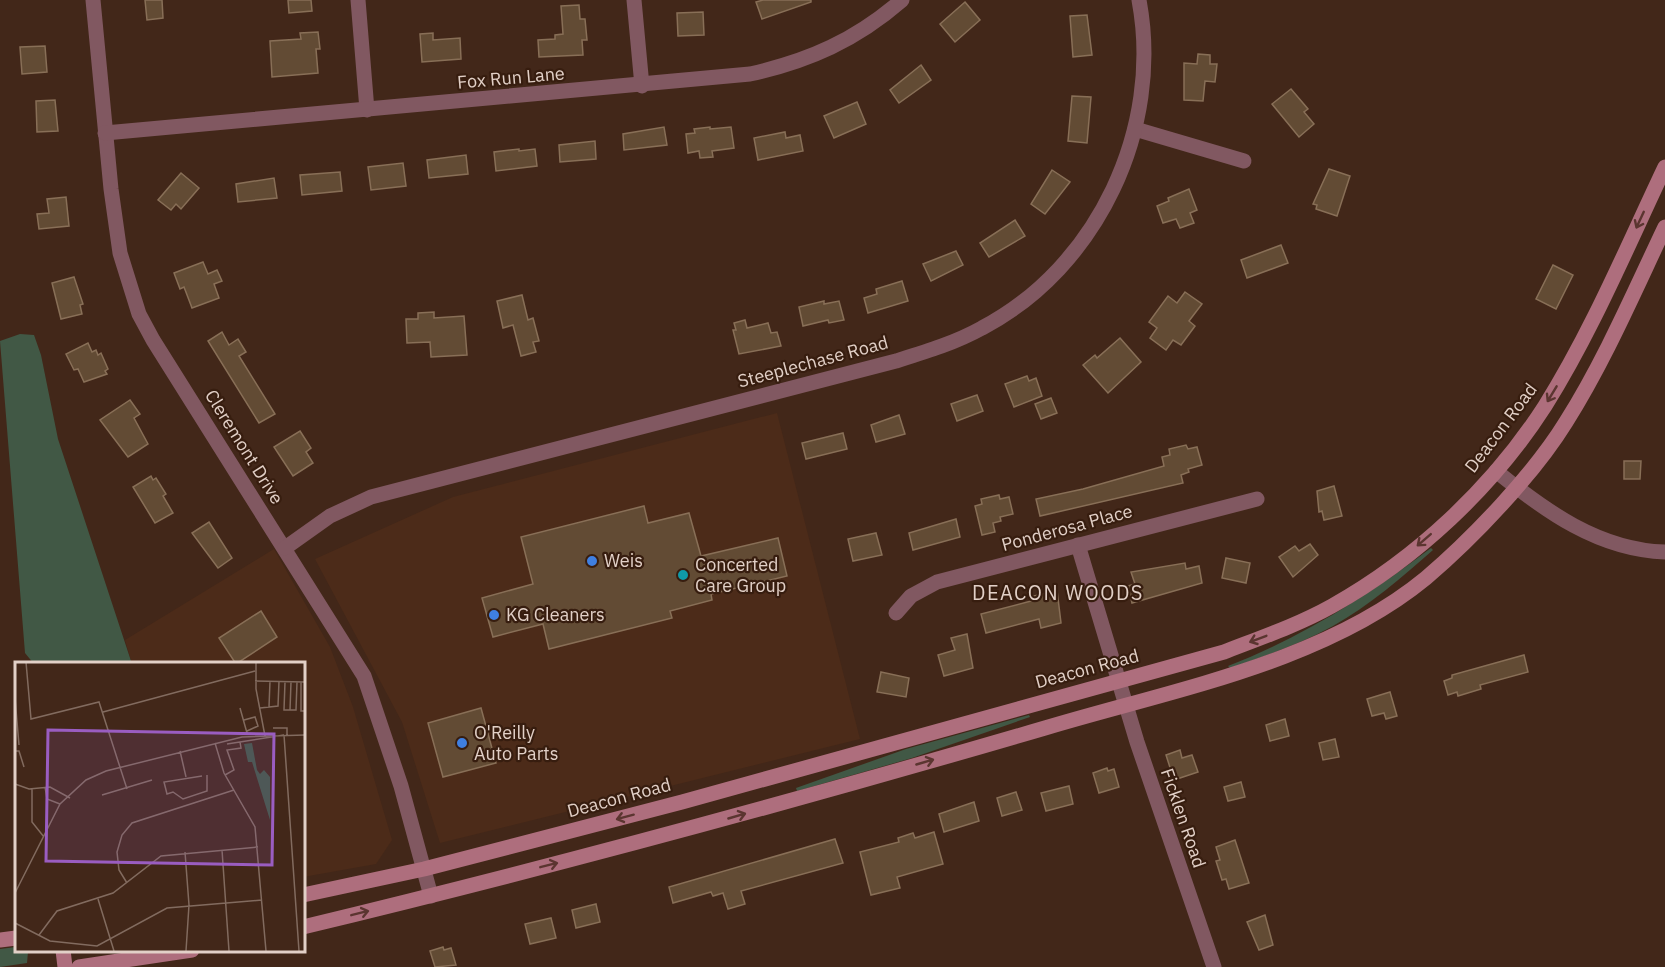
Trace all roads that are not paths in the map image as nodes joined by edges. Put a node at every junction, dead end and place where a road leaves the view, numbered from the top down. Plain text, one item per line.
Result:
1 (93, 0) edge
2 (358, 0) edge
3 (634, 0) edge
4 (902, 0) edge
5 (1139, 0) edge
6 (642, 86) junction
7 (367, 110) junction
8 (1135, 129) junction
9 (105, 133) junction
10 (1244, 161) dead end
11 (1665, 167) edge
12 (1665, 227) edge
13 (1496, 471) junction
14 (1515, 486) junction
15 (1257, 499) dead end
16 (1078, 545) junction
17 (285, 548) junction
18 (1665, 552) edge
19 (896, 613) dead end
20 (1120, 680) junction
21 (1126, 704) junction
22 (424, 869) junction
23 (304, 895) edge
24 (431, 896) junction
25 (304, 927) edge
26 (15, 938) edge
27 (0, 940) edge
28 (63, 952) edge
29 (185, 952) edge
30 (65, 967) edge
31 (79, 967) edge
32 (1214, 967) edge

1 - 9 street, Cleremont Drive
2 - 7 street
3 - 6 street
4 - 6 street, Fox Run Lane
5 - 8 street, Steeplechase Road
6 - 7 street, Fox Run Lane
7 - 9 street, Fox Run Lane
8 - 10 street
8 - 17 street, Steeplechase Road
9 - 17 street, Cleremont Drive
11 -> 13 main road, Deacon Road
12 - 14 main road
13 - 14 street
13 -> 20 main road, Deacon Road
14 - 18 street
14 - 21 main road
15 - 16 street, Ponderosa Place
16 - 19 street, Ponderosa Place
16 - 20 street, Ficklen Road
17 - 22 street, Cleremont Drive
20 - 21 street, Ficklen Road
20 -> 22 main road, Deacon Road
24 -> 21 main road
21 - 32 street, Ficklen Road
22 - 23 main road, Deacon Road
22 - 24 street, Cleremont Drive
25 -> 24 main road
26 - 27 main road
28 - 30 main road
29 - 31 main road

